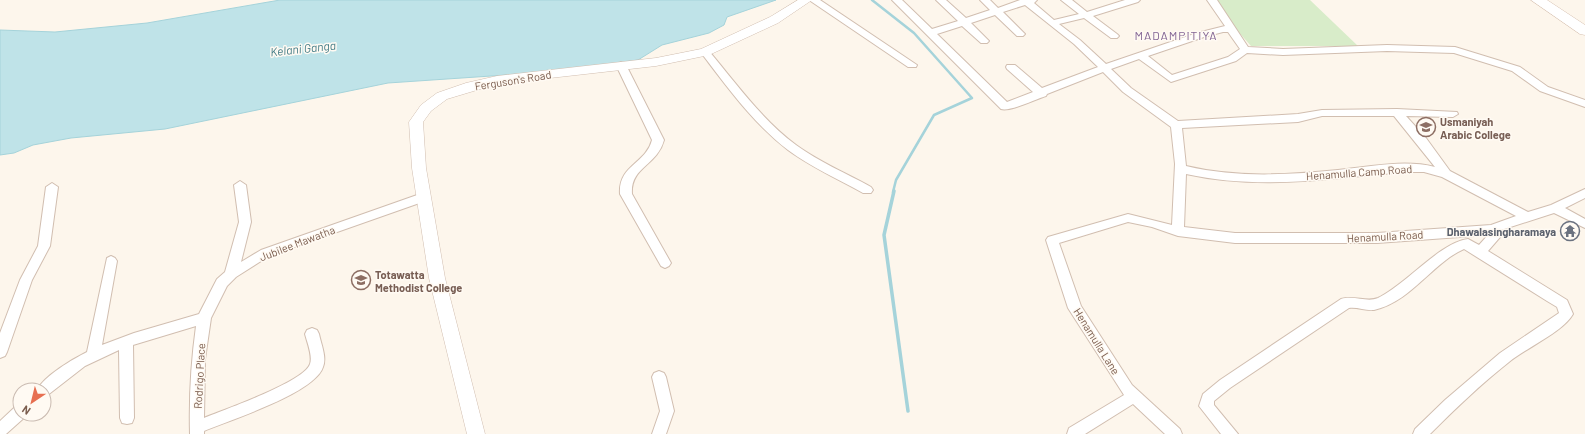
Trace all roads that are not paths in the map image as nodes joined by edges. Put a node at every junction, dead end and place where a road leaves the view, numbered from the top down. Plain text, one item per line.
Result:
1 (806, 0) edge
2 (814, 0) edge
3 (897, 0) edge
4 (941, 0) edge
5 (985, 0) edge
6 (1028, 0) edge
7 (1066, 0) edge
8 (1135, 0) edge
9 (1212, 0) edge
10 (1538, 0) edge
11 (996, 10) junction
12 (1086, 15) junction
13 (963, 22) junction
14 (1052, 23) junction
15 (1231, 29) junction
16 (1585, 31) edge
17 (930, 33) junction
18 (1020, 34) dead end
19 (1114, 36) dead end
20 (984, 41) dead end
21 (1245, 50) junction
22 (705, 52) junction
23 (1140, 55) junction
24 (912, 64) dead end
25 (621, 66) junction
26 (1011, 67) dead end
27 (1105, 67) junction
28 (1042, 94) junction
29 (1585, 104) edge
30 (1397, 112) junction
31 (1453, 114) dead end
32 (1176, 125) junction
33 (1180, 169) junction
34 (1446, 174) junction
35 (240, 185) dead end
36 (52, 187) dead end
37 (867, 190) dead end
38 (1585, 193) edge
39 (424, 197) junction
40 (1555, 208) junction
41 (1527, 217) junction
42 (1585, 224) edge
43 (1490, 229) junction
44 (1178, 231) junction
45 (1480, 251) junction
46 (111, 261) dead end
47 (665, 263) dead end
48 (231, 274) junction
49 (204, 318) junction
50 (312, 334) dead end
51 (126, 342) junction
52 (0, 352) edge
53 (93, 355) junction
54 (659, 377) dead end
55 (52, 384) edge
56 (1134, 396) junction
57 (127, 418) dead end
58 (12, 419) edge
59 (0, 430) edge
60 (197, 430) edge
61 (1074, 433) edge
62 (476, 434) edge
63 (659, 434) edge
64 (1175, 434) edge
65 (1231, 434) edge
66 (1420, 434) edge

1 - 22 street, Ferguson's Road
2 - 24 street
3 - 17 street
4 - 13 street
5 - 11 street
6 - 11 street
6 - 14 street
7 - 12 street
8 - 12 street
9 - 15 street
10 - 16 main road
11 - 13 street
11 - 18 street
12 - 14 street
12 - 19 street
13 - 17 street
13 - 20 street
14 - 27 street
15 - 21 street
15 - 23 street
17 - 28 street
21 - 23 street
21 - 29 street
22 - 25 street, Ferguson's Road
22 - 37 street
23 - 27 street
25 - 39 street, Ferguson's Road
25 - 47 street
26 - 28 street
27 - 28 street
27 - 32 street
30 - 31 street
30 - 32 street
30 - 34 street
32 - 33 street
33 - 34 street, Henamulla Camp Road
33 - 44 street
34 - 41 street, Henamulla Camp Road
35 - 48 street
36 - 52 street
38 - 40 street, Henamulla Road
39 - 48 street, Jubilee Mawatha
39 - 62 street, Ferguson's Road
40 - 41 street, Henamulla Road
40 - 42 street
41 - 43 street, Henamulla Road
43 - 44 street, Henamulla Road
43 - 45 street
44 - 56 street, Henamulla Lane
45 - 65 street
45 - 66 street
46 - 53 street
48 - 49 street, Jubilee Mawatha
49 - 51 street
49 - 60 street, Rodrigo Place
50 - 60 street
51 - 53 street
51 - 57 street
53 - 55 street
54 - 63 street
56 - 61 street
56 - 64 street, Henamulla Lane
58 - 59 street

